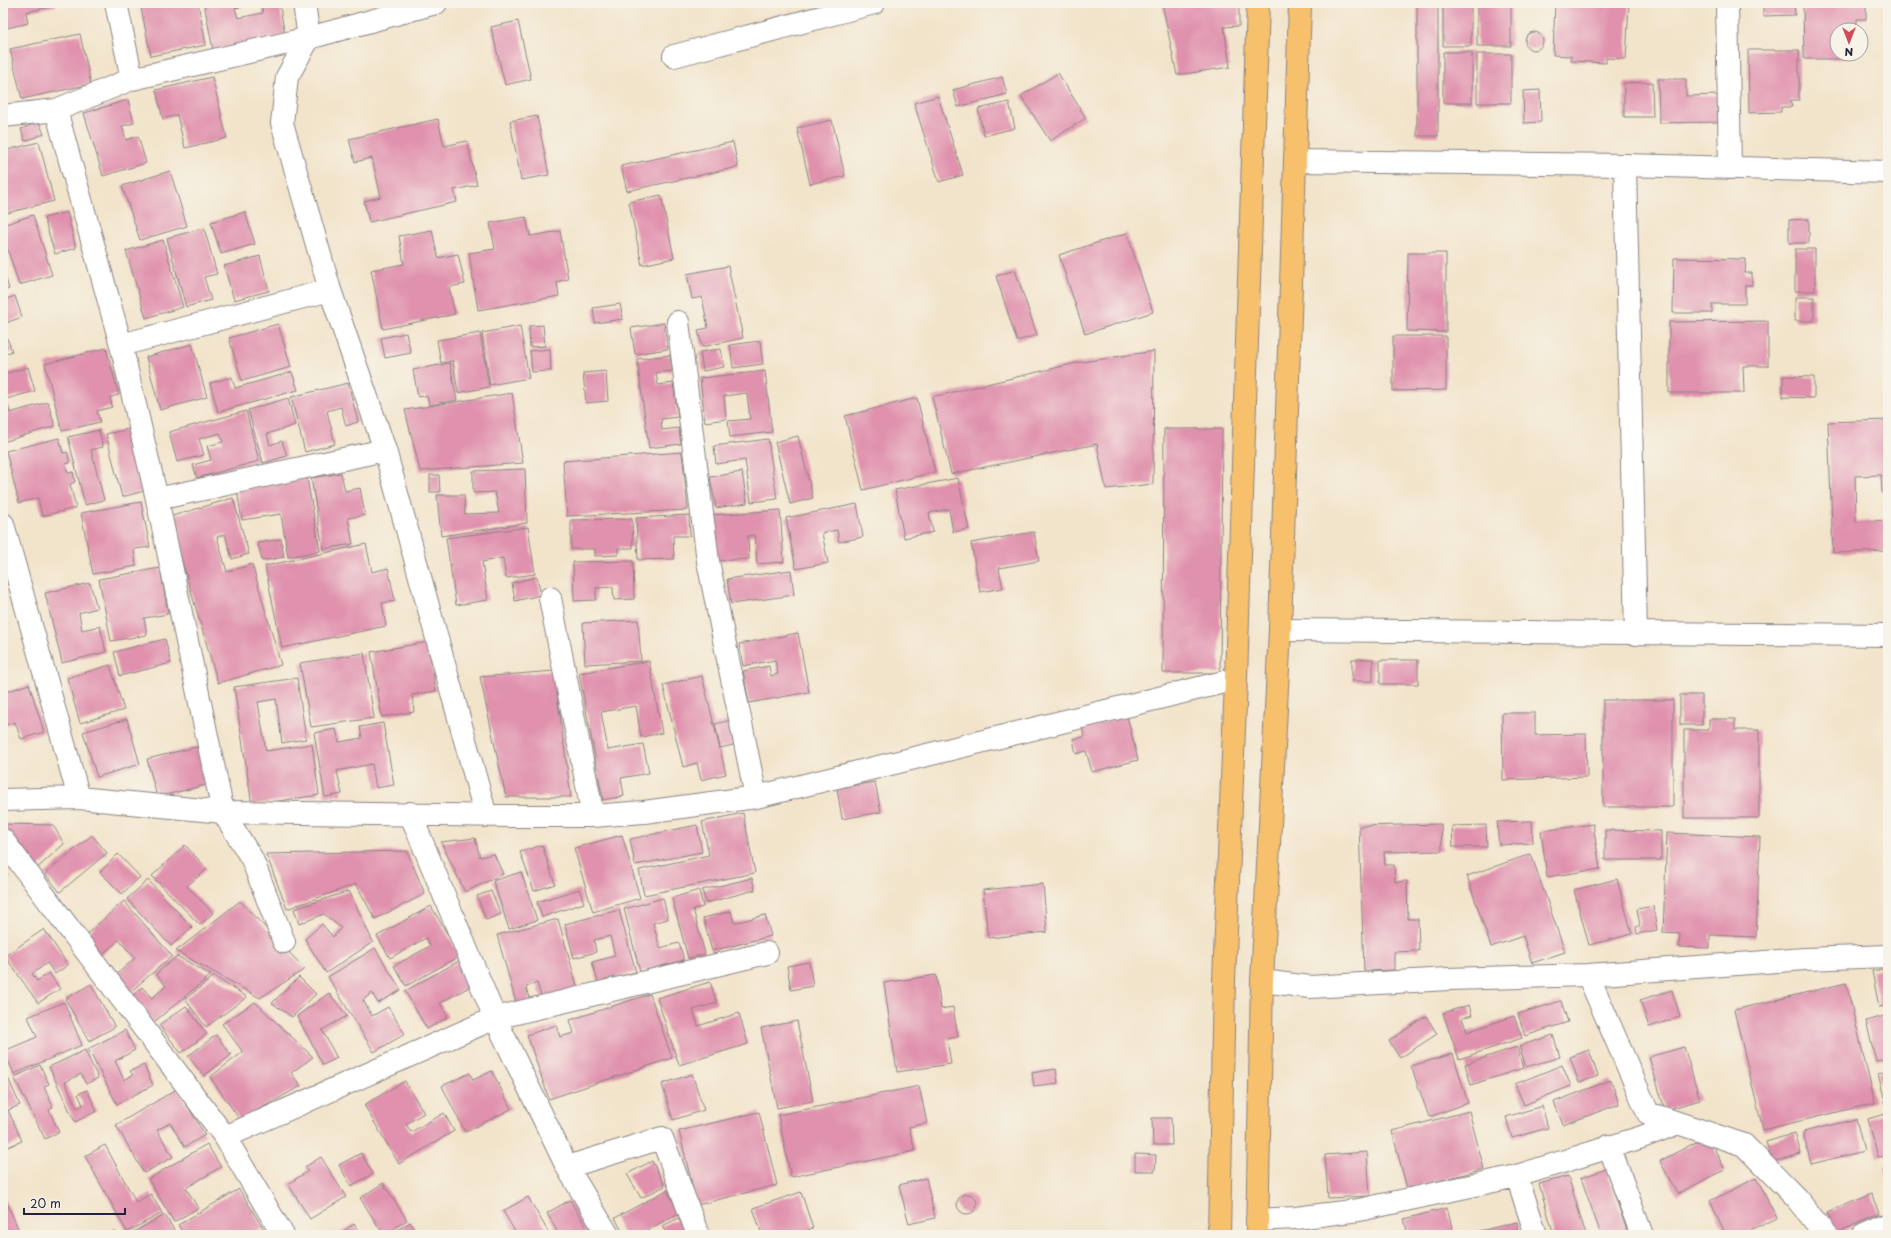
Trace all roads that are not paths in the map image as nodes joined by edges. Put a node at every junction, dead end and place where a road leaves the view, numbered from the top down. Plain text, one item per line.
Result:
1 (116, 3) edge
2 (304, 3) edge
3 (436, 3) edge
4 (874, 3) edge
5 (1258, 3) edge
6 (1300, 3) edge
7 (1727, 3) edge
8 (309, 38) junction
9 (674, 56) dead end
10 (132, 79) junction
11 (56, 110) junction
12 (3, 116) edge
13 (1295, 161) junction
14 (1625, 164) junction
15 (1730, 168) junction
16 (1888, 172) edge
17 (330, 290) junction
18 (678, 322) dead end
19 (121, 345) junction
20 (385, 450) junction
21 (157, 499) junction
22 (3, 524) edge
23 (550, 598) dead end
24 (1280, 630) junction
25 (1636, 634) junction
26 (1888, 635) edge
27 (1236, 679) junction
28 (756, 797) junction
29 (79, 798) junction
30 (3, 800) edge
31 (223, 812) junction
32 (410, 814) junction
33 (486, 816) junction
34 (593, 816) junction
35 (3, 840) edge
36 (284, 942) dead end
37 (767, 953) dead end
38 (1888, 956) edge
39 (1588, 975) junction
40 (1262, 981) junction
41 (495, 1018) junction
42 (1678, 1123) junction
43 (226, 1137) junction
44 (1609, 1146) junction
45 (567, 1167) junction
46 (1517, 1176) junction
47 (1888, 1225) edge
48 (1257, 1228) edge
49 (278, 1234) edge
50 (608, 1235) edge
51 (698, 1235) edge
52 (1218, 1235) edge
53 (1536, 1235) edge
54 (1642, 1235) edge
55 (1826, 1235) edge
56 (1865, 1235) edge

1 - 10 street
2 - 8 street
3 - 8 street
4 - 9 street
5 - 27 main road
6 - 13 main road
7 - 15 street
8 - 10 street
8 - 17 street
10 - 11 street
11 - 12 street
11 - 19 street
13 - 14 street
13 - 24 main road
14 - 15 street
14 - 25 street
15 - 16 street
17 - 19 street
17 - 20 street
18 - 28 street
19 - 21 street
20 - 21 street
20 - 33 street
21 - 31 street
22 - 29 street
23 - 34 street
24 - 25 street
24 - 40 main road
25 - 26 street
27 - 28 street
27 - 52 main road
28 - 34 street
29 - 30 street
29 - 31 street
31 - 32 street
31 - 36 street
32 - 33 street
32 - 41 street
33 - 34 street
35 - 43 street
37 - 41 street
38 - 39 street
39 - 40 street
39 - 42 street
40 - 48 main road
41 - 43 street
41 - 45 street
42 - 44 street
42 - 55 street
43 - 49 street
44 - 46 street
44 - 54 street
45 - 50 street
45 - 51 street
46 - 48 street
46 - 53 street
47 - 56 street

